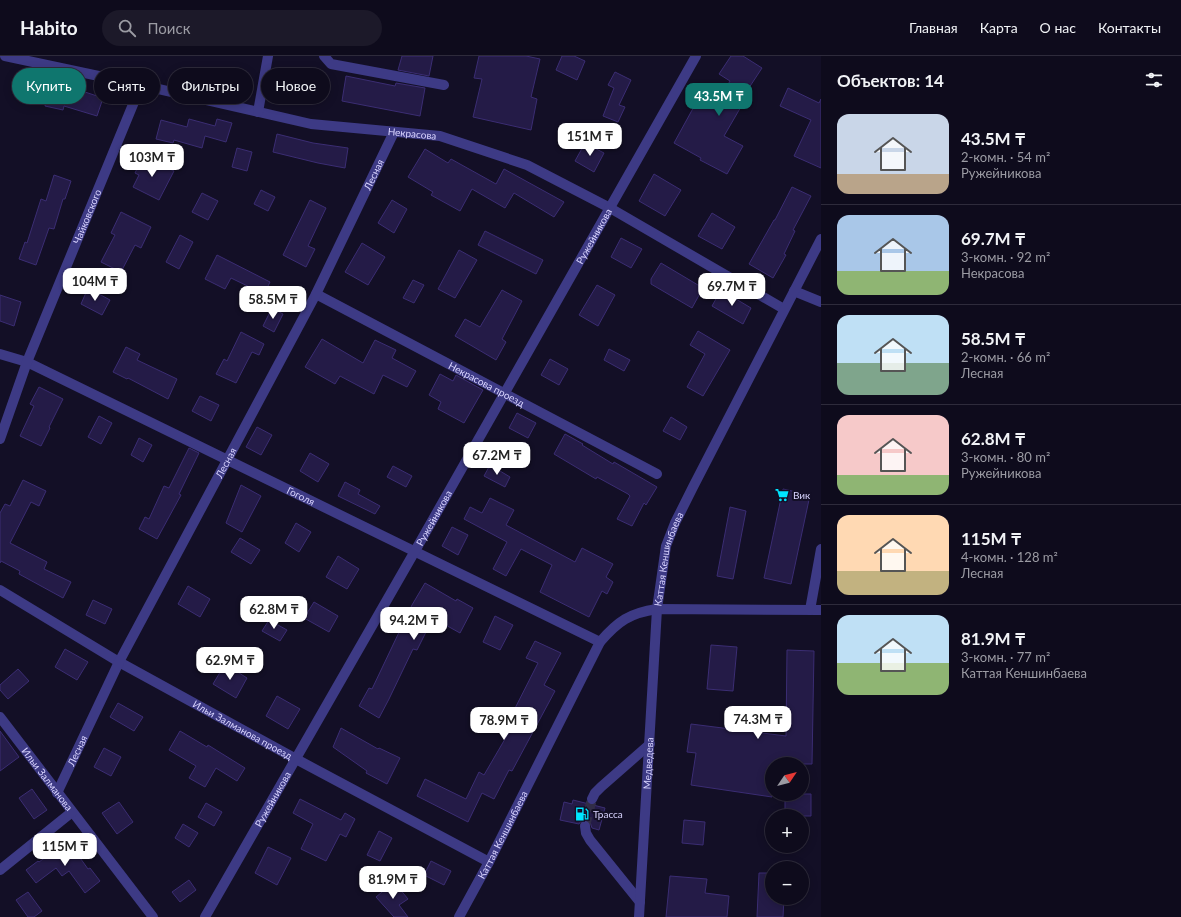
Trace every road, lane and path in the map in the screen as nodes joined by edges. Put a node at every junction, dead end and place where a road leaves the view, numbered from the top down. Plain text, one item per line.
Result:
1 (5, 56) edge
2 (268, 56) edge
3 (324, 56) edge
4 (696, 56) edge
5 (94, 75) edge
6 (444, 85) dead end
7 (160, 89) edge
8 (134, 104) edge
9 (258, 112) junction
10 (394, 132) junction
11 (610, 208) junction
12 (821, 239) edge
13 (794, 291) junction
14 (316, 294) junction
15 (821, 302) edge
16 (784, 309) junction
17 (0, 354) edge
18 (27, 362) junction
19 (505, 393) junction
20 (0, 439) edge
21 (227, 460) junction
22 (657, 474) dead end
23 (821, 549) edge
24 (415, 551) junction
25 (0, 590) edge
26 (657, 609) junction
27 (810, 610) junction
28 (821, 610) edge
29 (600, 642) junction
30 (119, 662) junction
31 (0, 717) edge
32 (650, 744) junction
33 (296, 759) junction
34 (57, 793) junction
35 (592, 799) tunnel mouth
36 (72, 812) junction
37 (585, 826) tunnel mouth
38 (489, 862) junction
39 (0, 870) edge
40 (640, 902) junction
41 (153, 917) edge
42 (205, 917) edge
43 (459, 917) edge
44 (639, 917) edge

1 - 5 street, Некрасова
2 - 9 street
3 - 6 street
4 - 11 street, Ружейникова
7 - 9 street, Некрасова
8 - 18 street, Чайковского
9 - 10 street, Некрасова
10 - 11 street, Некрасова
10 - 14 street, Лесная
11 - 16 street, Некрасова
11 - 19 street, Ружейникова
12 - 13 street, Каттая Кеншинбаева
13 - 15 street
13 - 16 street, Каттая Кеншинбаева
14 - 19 street, Некрасова проезд
14 - 21 street, Лесная
16 - 26 street, Каттая Кеншинбаева
17 - 18 street, Гоголя
18 - 20 street, Чайковского
18 - 21 street, Гоголя
19 - 22 street, Некрасова проезд
19 - 24 street, Ружейникова
21 - 24 street, Гоголя
21 - 30 street, Лесная
23 - 27 street
24 - 29 street, Гоголя
24 - 33 street, Ружейникова
25 - 30 street, Ильи Залманова проезд
26 - 27 street
26 - 29 street, Каттая Кеншинбаева
26 - 32 street, Медведева
27 - 28 street
29 - 38 street, Каттая Кеншинбаева
30 - 33 street, Ильи Залманова проезд
30 - 34 street, Лесная
31 - 34 street, Ильи Залманова
32 - 35 street
32 - 40 street, Медведева
33 - 38 street, Ильи Залманова проезд
33 - 42 street, Ружейникова
34 - 36 street, Ильи Залманова
36 - 39 street
36 - 41 street, Ильи Залманова
37 - 40 street
38 - 43 street, Каттая Кеншинбаева
40 - 44 street, Медведева

